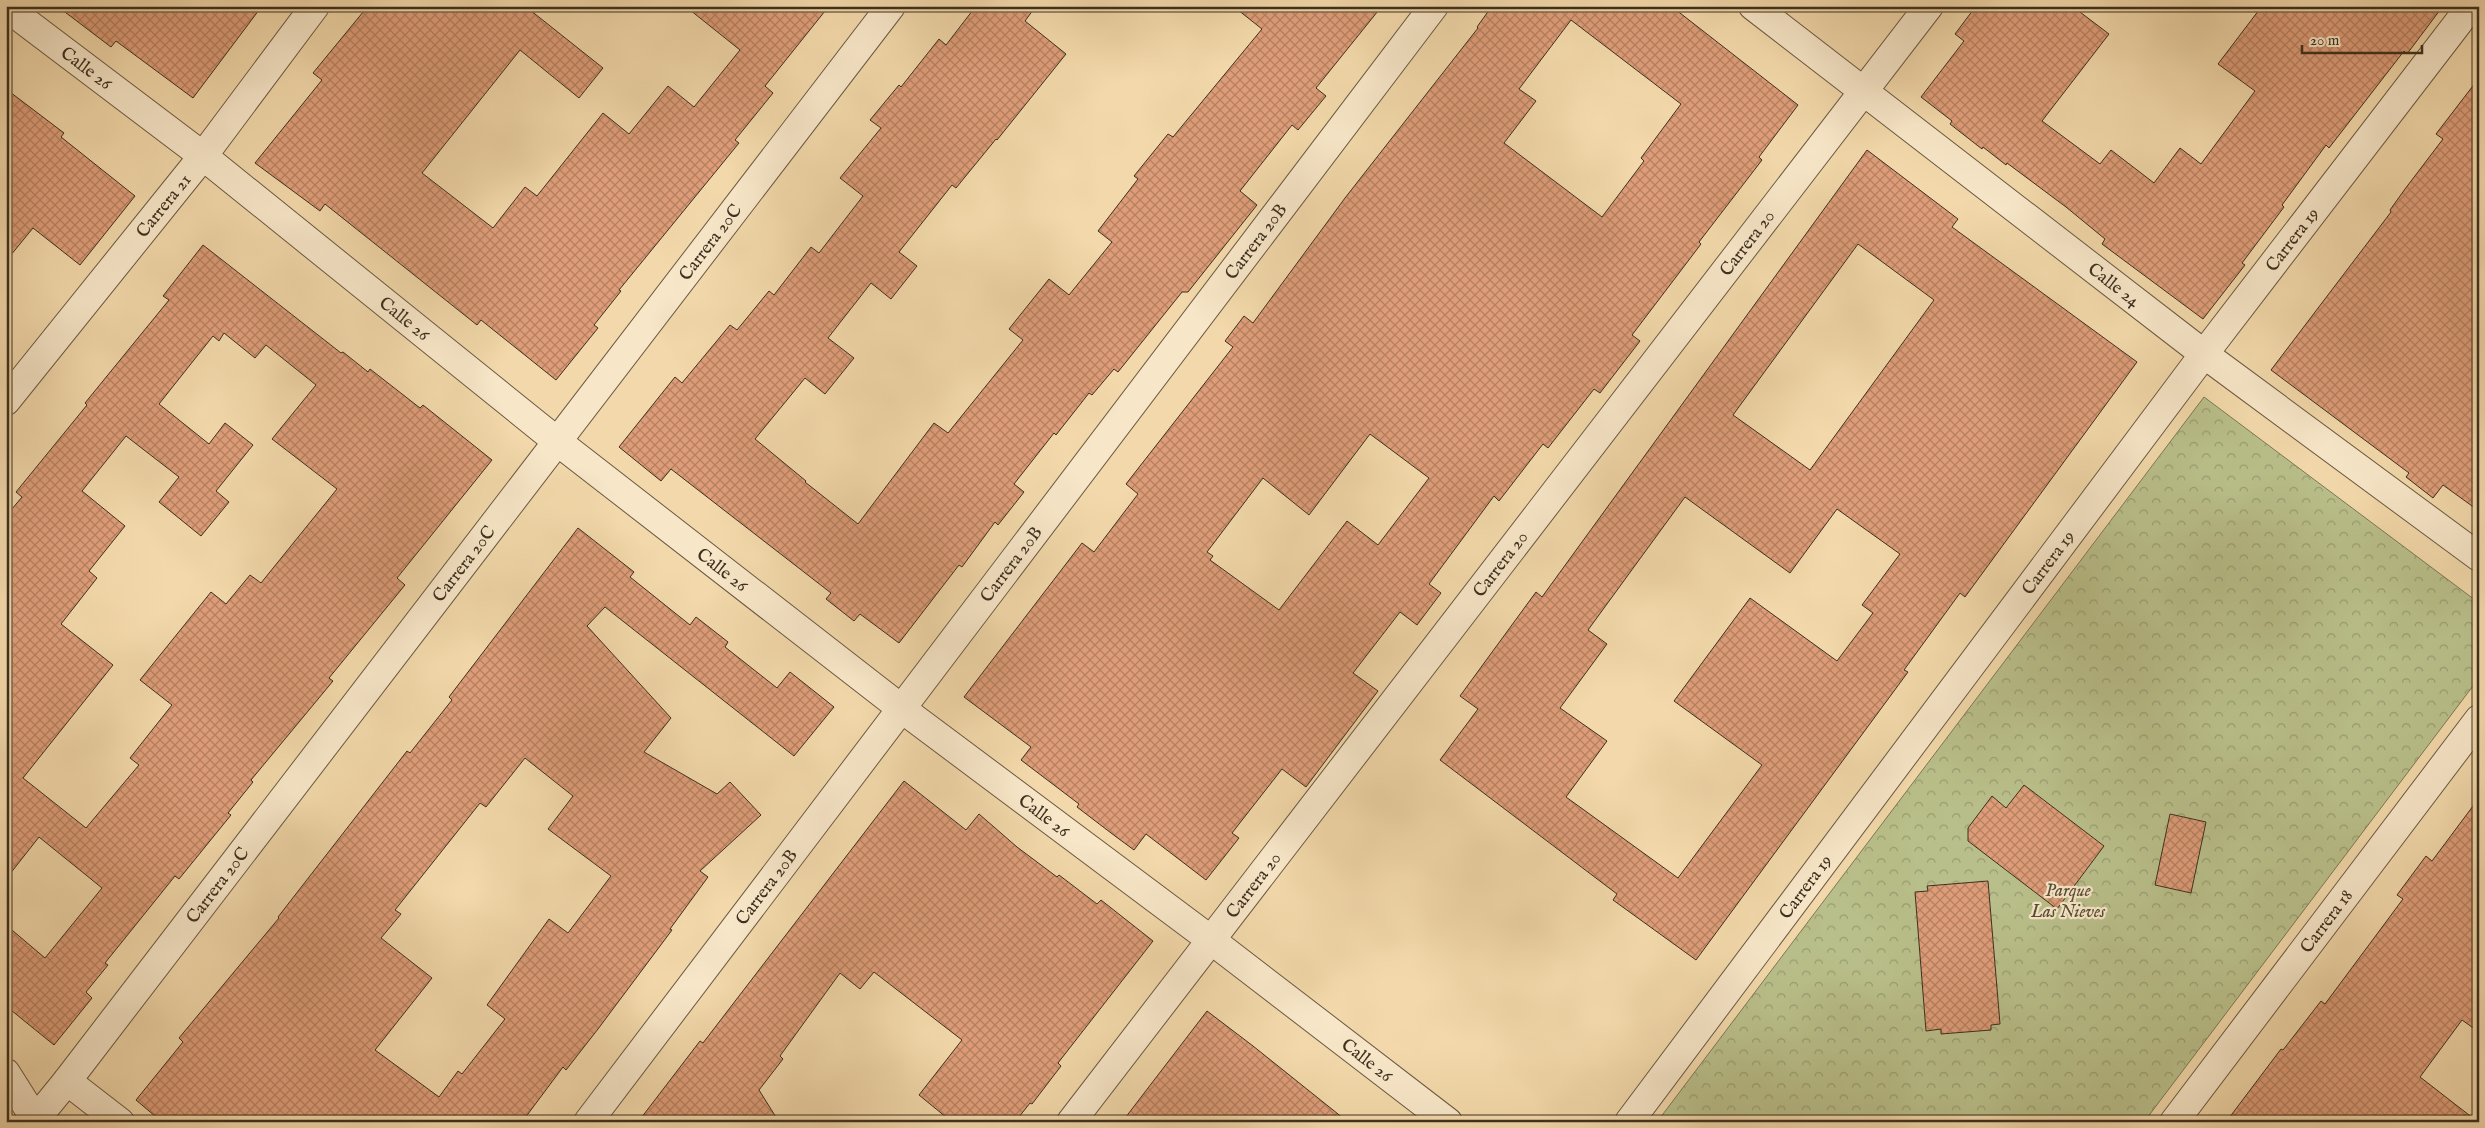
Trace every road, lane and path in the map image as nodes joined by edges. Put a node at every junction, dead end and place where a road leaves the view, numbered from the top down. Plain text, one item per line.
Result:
1 (315, 6) edge
2 (891, 6) edge
3 (1434, 6) edge
4 (1753, 6) edge
5 (1929, 6) edge
6 (2471, 6) edge
7 (6, 7) edge
8 (1864, 93) junction
9 (203, 156) junction
10 (2204, 354) junction
11 (6, 401) edge
12 (558, 442) junction
13 (2479, 557) edge
14 (902, 709) junction
15 (2479, 719) edge
16 (1211, 940) junction
17 (6, 1073) edge
18 (67, 1081) junction
19 (36, 1120) edge
20 (120, 1122) edge
21 (588, 1122) edge
22 (1071, 1122) edge
23 (1448, 1122) edge
24 (1629, 1122) edge
25 (2174, 1122) edge

1 - 9 street, Carrera 21
2 - 12 street, Carrera 20C
3 - 14 street, Carrera 20B
4 - 8 street, Calle 24
5 - 8 street, Carrera 20
6 - 10 street, Carrera 19
7 - 9 street, Calle 26
8 - 10 street, Calle 24
8 - 16 street, Carrera 20
9 - 11 street, Carrera 21
9 - 12 street, Calle 26
10 - 13 street, Calle 24
10 - 24 street, Carrera 19
12 - 14 street, Calle 26
12 - 18 street, Carrera 20C
14 - 16 street, Calle 26
14 - 21 street, Carrera 20B
15 - 25 street, Carrera 18
16 - 22 street, Carrera 20
16 - 23 street, Calle 26
17 - 19 street
18 - 19 street, Carrera 20C
18 - 20 street

